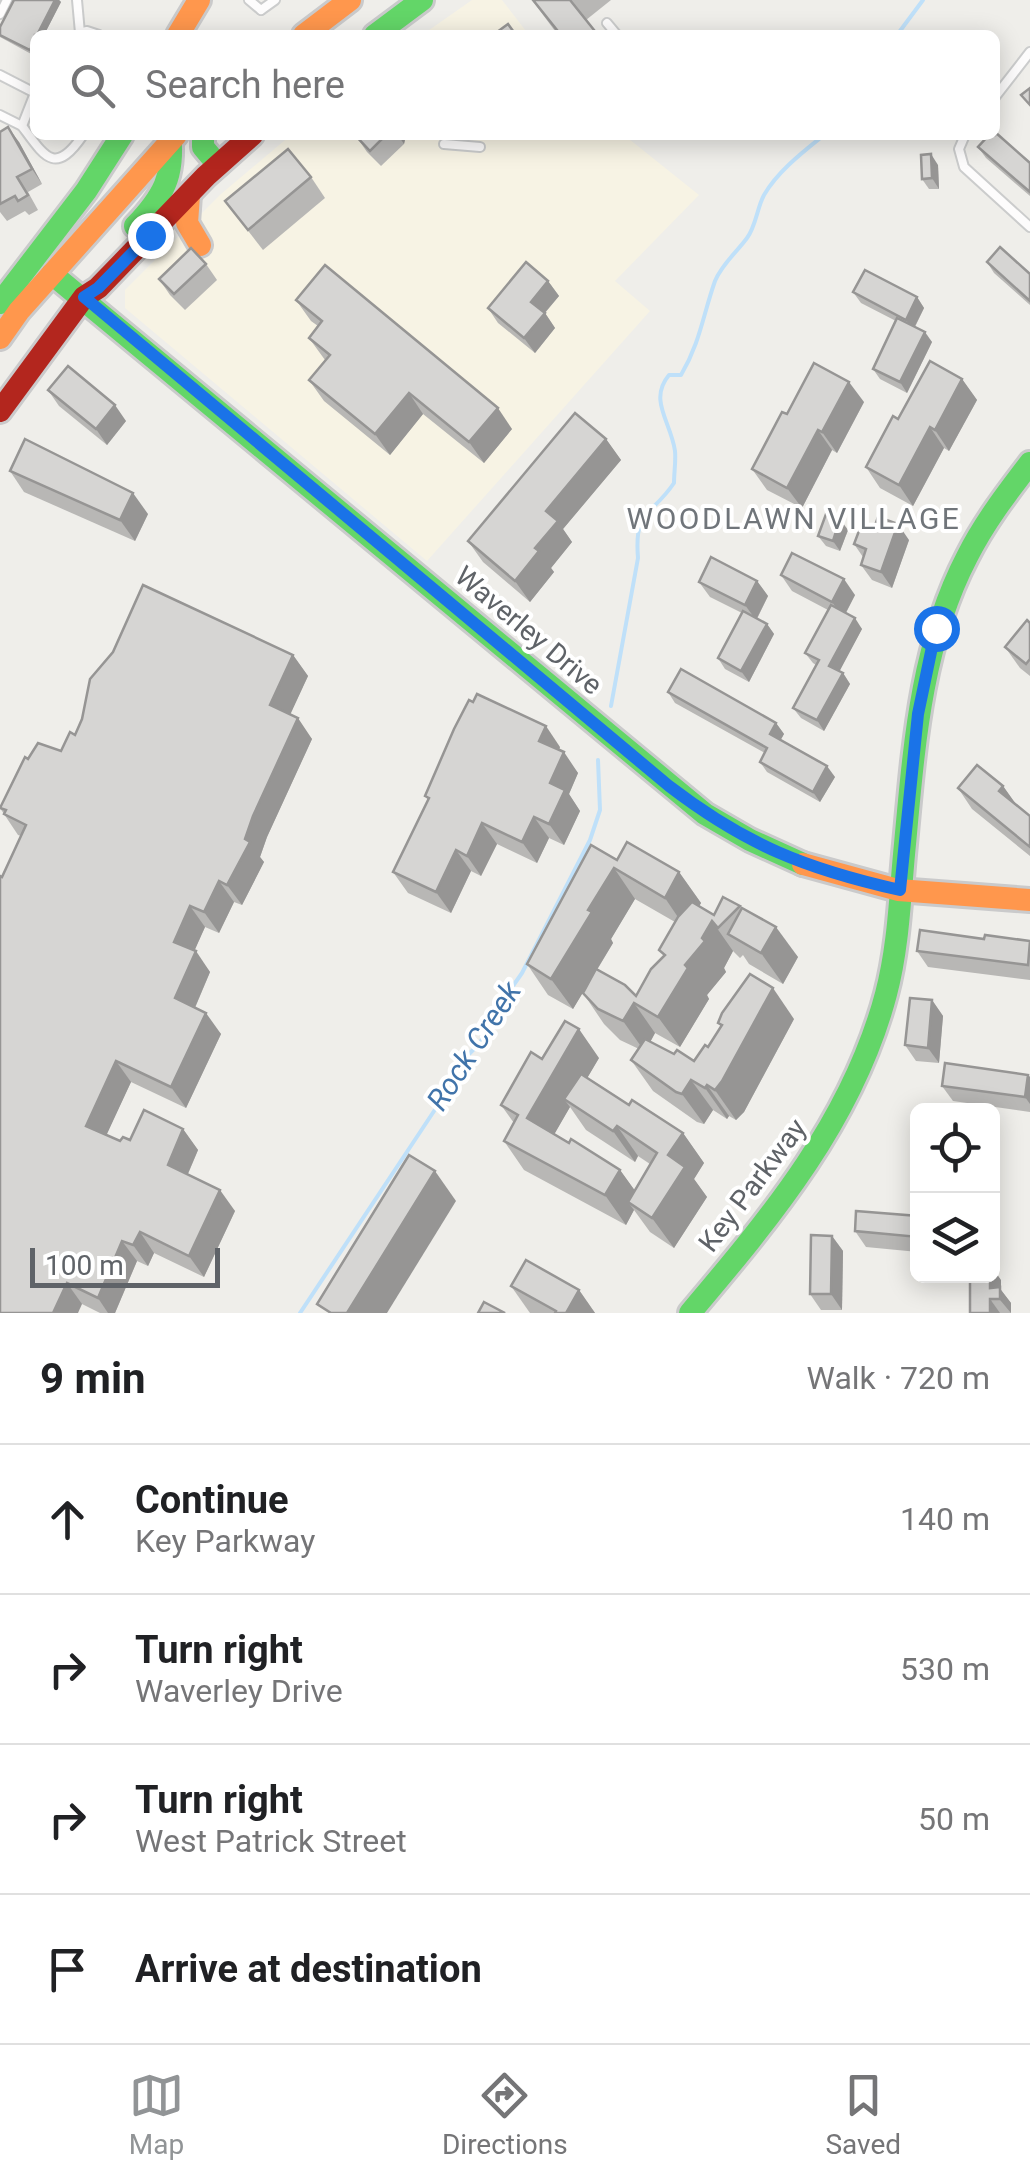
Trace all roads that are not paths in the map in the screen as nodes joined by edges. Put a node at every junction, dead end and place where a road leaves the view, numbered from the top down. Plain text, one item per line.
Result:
1 (7, 0) edge
2 (77, 0) edge
3 (249, 0) edge
4 (266, 0) edge
5 (275, 0) edge
6 (350, 0) edge
7 (422, 0) edge
8 (261, 10) junction
9 (0, 14) edge
10 (607, 23) dead end
11 (78, 30) edge
12 (311, 30) edge
13 (382, 30) edge
14 (613, 30) edge
15 (1030, 52) edge
16 (0, 75) edge
17 (30, 90) edge
18 (1000, 91) edge
19 (30, 106) edge
20 (0, 115) edge
21 (22, 126) junction
22 (30, 139) edge
23 (31, 140) edge
24 (40, 140) edge
25 (80, 140) edge
26 (119, 140) edge
27 (169, 140) edge
28 (172, 140) edge
29 (203, 140) edge
30 (247, 140) edge
31 (964, 140) edge
32 (444, 144) dead end
33 (36, 148) junction
34 (480, 148) dead end
35 (218, 166) junction
36 (189, 195) junction
37 (1030, 227) edge
38 (150, 235) junction
39 (52, 274) junction
40 (84, 297) junction
41 (0, 303) edge
42 (0, 338) edge
43 (0, 411) edge
44 (1030, 463) edge
45 (900, 890) junction
46 (1030, 900) edge
47 (690, 1313) edge

1 - 9 lane
2 - 11 lane
3 - 8 lane
4 - 8 lane
5 - 8 lane
6 - 12 street
7 - 13 street
10 - 14 lane
15 - 18 lane
16 - 17 lane
19 - 21 lane
20 - 21 lane
21 - 22 lane
23 - 33 lane
24 - 33 lane
25 - 33 lane
26 - 41 street
27 - 39 street
28 - 40 street
29 - 35 street
30 - 35 street
31 - 37 lane
32 - 34 lane
35 - 36 street
36 - 38 street
36 - 38 street
38 - 40 street
39 - 40 street, Waverley Drive
39 - 42 street
40 - 43 street
40 - 45 street, Waverley Drive
44 - 45 street, Key Parkway
45 - 46 street, Waverley Drive
45 - 47 street, Key Parkway

